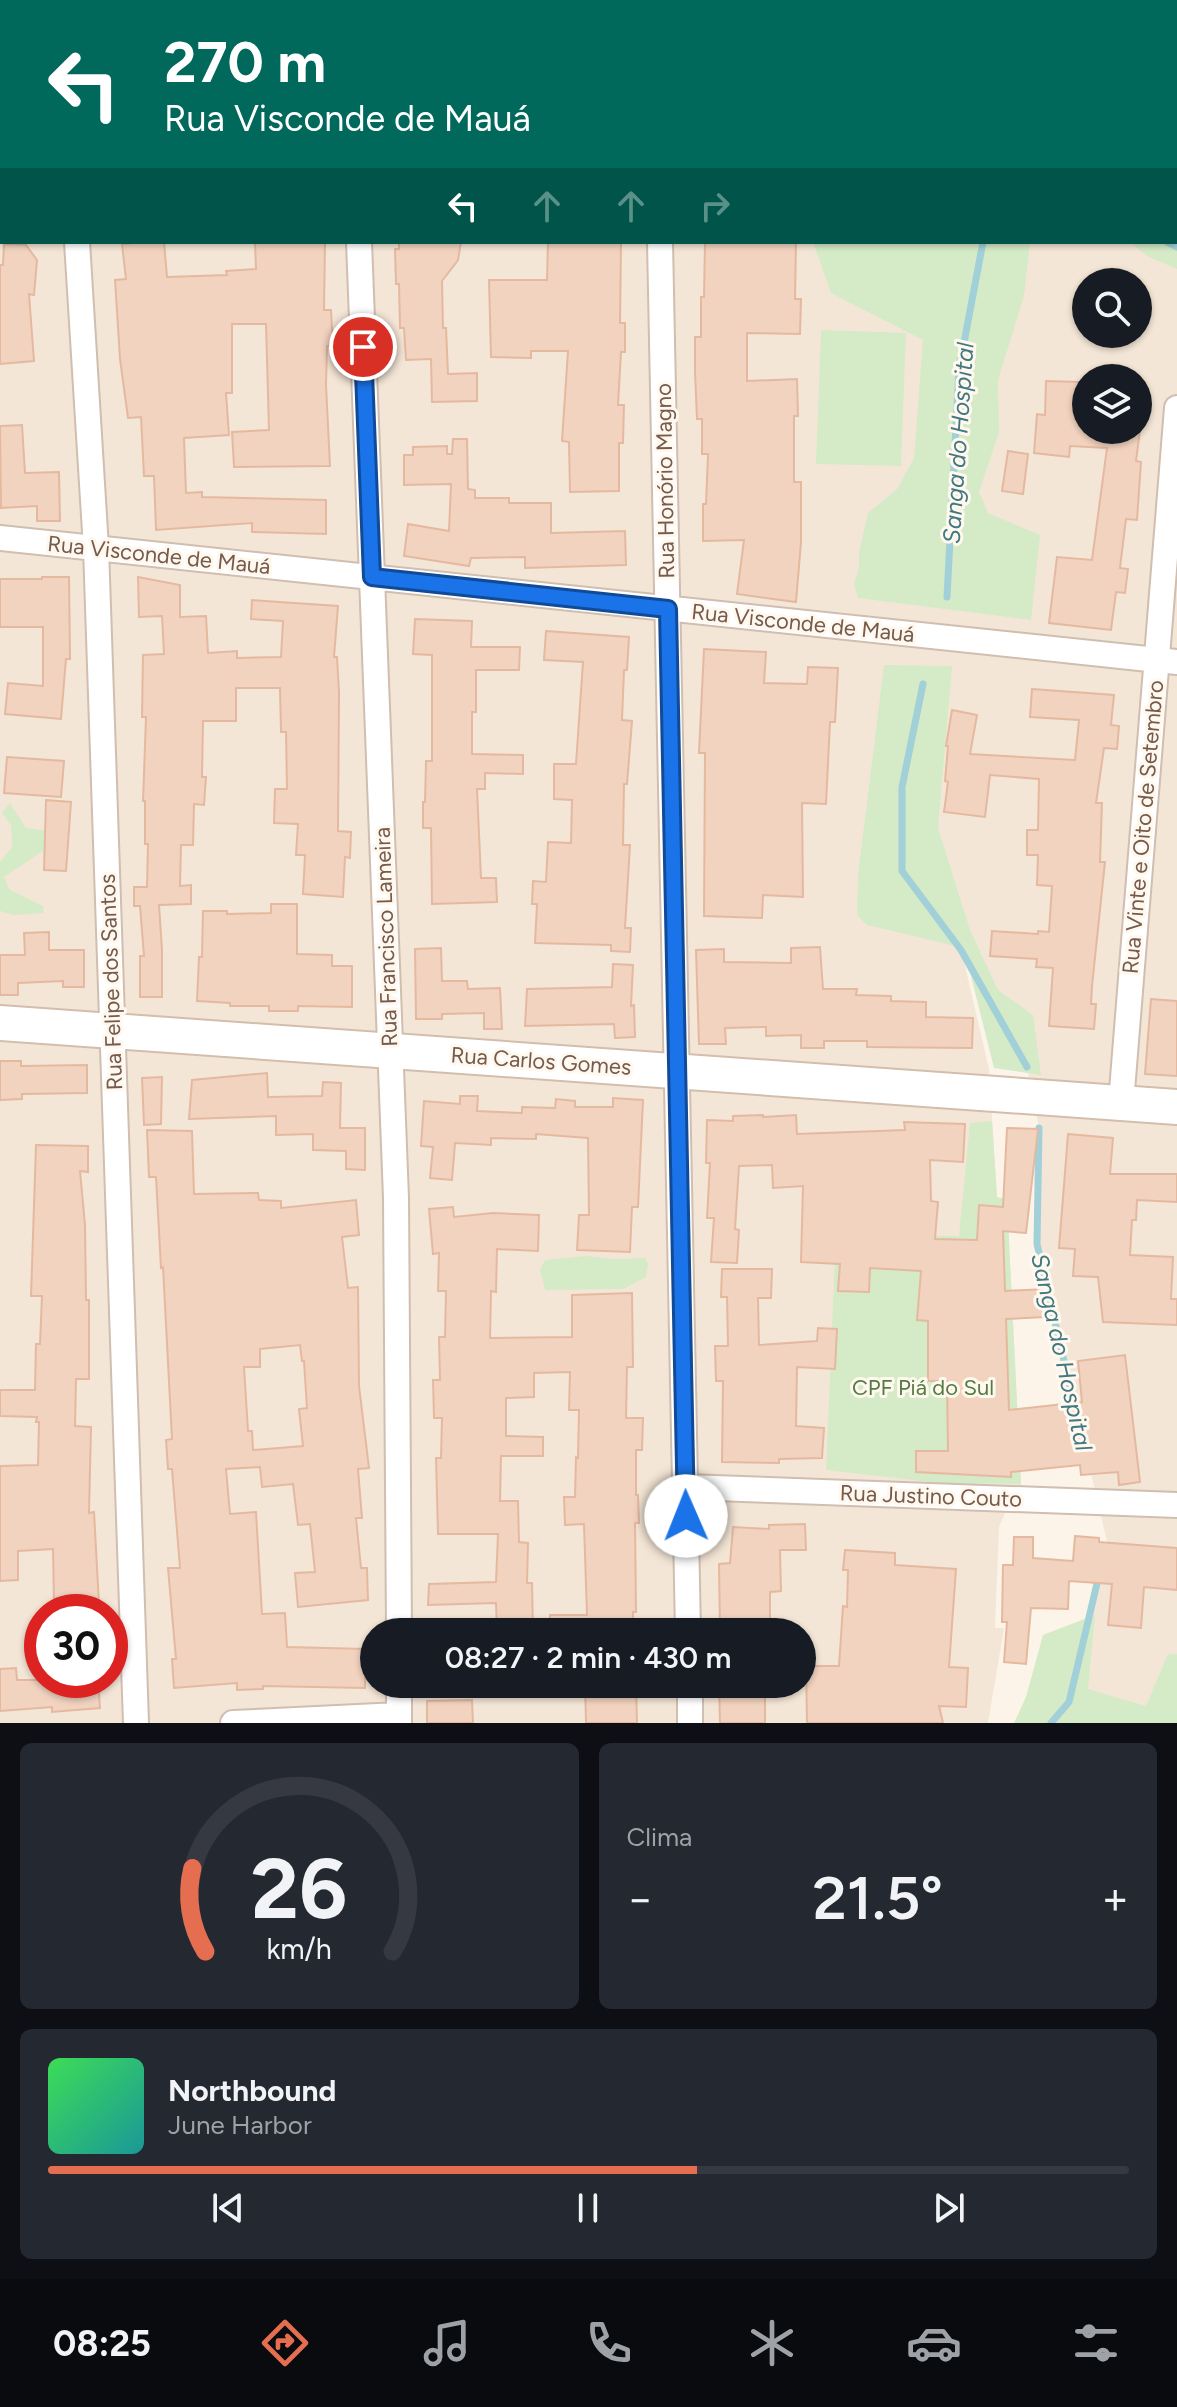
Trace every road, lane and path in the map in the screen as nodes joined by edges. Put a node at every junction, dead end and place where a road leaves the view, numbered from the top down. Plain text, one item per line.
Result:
1 (77, 244) edge
2 (359, 244) edge
3 (660, 244) edge
4 (1177, 408) edge
5 (0, 538) edge
6 (96, 548) junction
7 (372, 577) junction
8 (668, 609) junction
9 (1167, 662) edge
10 (0, 1023) edge
11 (112, 1030) junction
12 (391, 1050) junction
13 (676, 1071) junction
14 (1121, 1103) junction
15 (1177, 1107) edge
16 (686, 1487) junction
17 (1177, 1505) edge
18 (399, 1618) edge
19 (688, 1618) edge
20 (399, 1698) edge
21 (690, 1698) edge
22 (399, 1719) edge
23 (136, 1723) edge
24 (233, 1723) edge
25 (690, 1723) edge

1 - 6 street, Rua Felipe dos Santos
2 - 7 street, Rua Francisco Lameira
3 - 8 street, Rua Honório Magno
4 - 9 street, Rua Vinte e Oito de Setembro
5 - 6 street, Rua Visconde de Mauá
6 - 7 street, Rua Visconde de Mauá
6 - 11 street, Rua Felipe dos Santos
7 - 8 street, Rua Visconde de Mauá
7 - 12 street, Rua Francisco Lameira
8 - 9 street, Rua Visconde de Mauá
8 - 13 street, Rua Honório Magno
9 - 14 street, Rua Vinte e Oito de Setembro
10 - 11 street, Rua Carlos Gomes
11 - 12 street, Rua Carlos Gomes
11 - 23 street, Rua Felipe dos Santos
12 - 13 street, Rua Carlos Gomes
12 - 18 street, Rua Francisco Lameira
13 - 14 street, Rua Carlos Gomes
13 - 16 street, Rua Honório Magno
14 - 15 street, Rua Carlos Gomes
16 - 17 street, Rua Justino Couto
16 - 19 street, Rua Honório Magno
20 - 22 street
21 - 25 street
22 - 24 street

